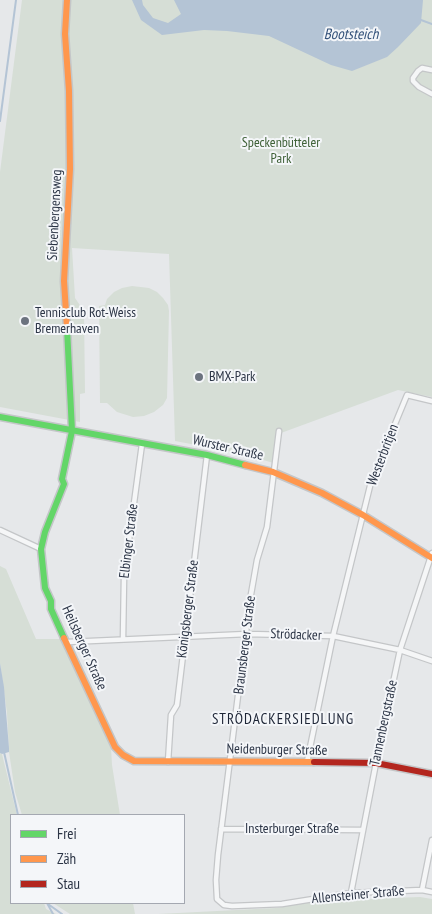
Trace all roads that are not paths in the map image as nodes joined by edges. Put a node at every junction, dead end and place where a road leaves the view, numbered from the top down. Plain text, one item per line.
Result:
1 (67, 0) edge
2 (432, 70) edge
3 (432, 94) edge
4 (432, 401) edge
5 (0, 416) edge
6 (72, 431) junction
7 (279, 431) dead end
8 (142, 444) junction
9 (207, 455) junction
10 (273, 472) junction
11 (363, 515) junction
12 (0, 530) edge
13 (41, 549) junction
14 (432, 556) edge
15 (247, 634) junction
16 (185, 636) junction
17 (333, 636) junction
18 (124, 639) junction
19 (68, 642) junction
20 (400, 650) junction
21 (432, 661) edge
22 (123, 755) joint
23 (230, 761) junction
24 (168, 762) junction
25 (307, 762) junction
26 (376, 763) junction
27 (432, 774) edge
28 (221, 829) junction
29 (363, 830) junction
30 (432, 840) edge
31 (422, 890) junction
32 (432, 892) edge
33 (351, 893) junction
34 (224, 906) joint

1 - 6 street, Siebenbergensweg
2 - 3 street
4 - 11 street, Westerbritjen
5 - 6 street, Wurster Straße
6 - 8 street, Wurster Straße
6 - 13 street, Heilsberger Straße
7 - 10 street, Braunsberger Straße
8 - 9 street, Wurster Straße
8 - 18 street, Elbinger Straße
9 - 10 street, Wurster Straße
9 - 16 street, Königsberger Straße
10 - 11 street, Wurster Straße
10 - 15 street, Braunsberger Straße
11 - 14 street, Wurster Straße
11 - 17 street, Westerbritjen
12 - 13 street
13 - 19 street, Heilsberger Straße
14 - 20 street, Tannenbergstraße
15 - 16 street, Strödacker
15 - 17 street, Strödacker
15 - 23 street, Braunsberger Straße
16 - 18 street, Strödacker
16 - 24 street, Königsberger Straße
17 - 20 street, Strödacker
17 - 25 street, Westerbritjen
18 - 19 street, Strödacker
19 - 22 street, Heilsberger Straße
20 - 21 street, Strödacker
20 - 26 street, Tannenbergstraße
22 - 24 street, Neidenburger Straße
23 - 24 street, Neidenburger Straße
23 - 25 street, Neidenburger Straße
23 - 28 street, Braunsberger Straße
25 - 26 street, Neidenburger Straße
26 - 27 street, Neidenburger Straße
26 - 29 street, Tannenbergstraße
28 - 29 street, Insterburger Straße
28 - 34 street, Braunsberger Straße
29 - 33 street, Tannenbergstraße
30 - 31 street
31 - 32 street, Allensteiner Straße
31 - 33 street, Allensteiner Straße
33 - 34 street, Allensteiner Straße

